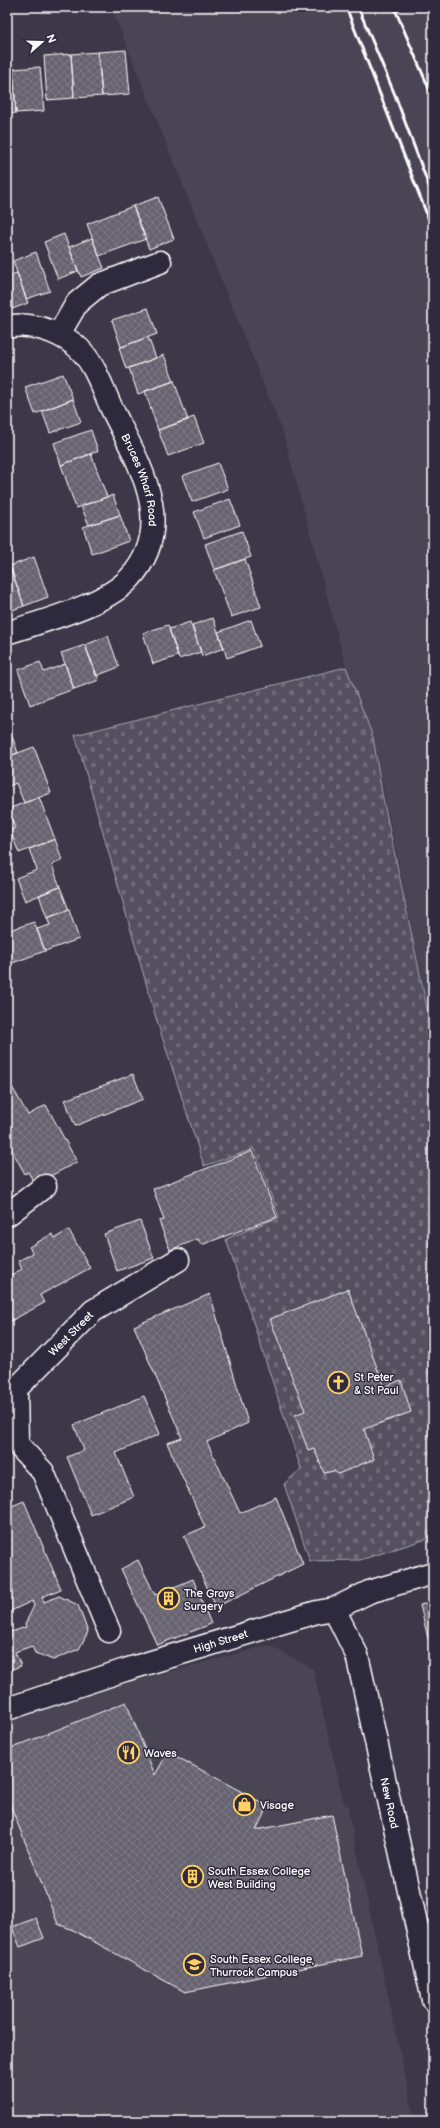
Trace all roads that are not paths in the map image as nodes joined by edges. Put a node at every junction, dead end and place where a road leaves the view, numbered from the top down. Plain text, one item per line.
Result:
1 (160, 262) dead end
2 (7, 327) edge
3 (59, 334) junction
4 (7, 633) edge
5 (45, 1186) dead end
6 (7, 1214) edge
7 (178, 1260) dead end
8 (12, 1437) edge
9 (433, 1572) edge
10 (334, 1609) junction
11 (109, 1631) dead end
12 (7, 1709) edge
13 (433, 2000) edge

1 - 3 street
2 - 3 street, Bruces Wharf Road
3 - 4 street, Bruces Wharf Road
5 - 6 street
7 - 8 street, West Street
8 - 11 street, West Street
9 - 10 street, High Street
10 - 12 street, High Street
10 - 13 street, New Road

